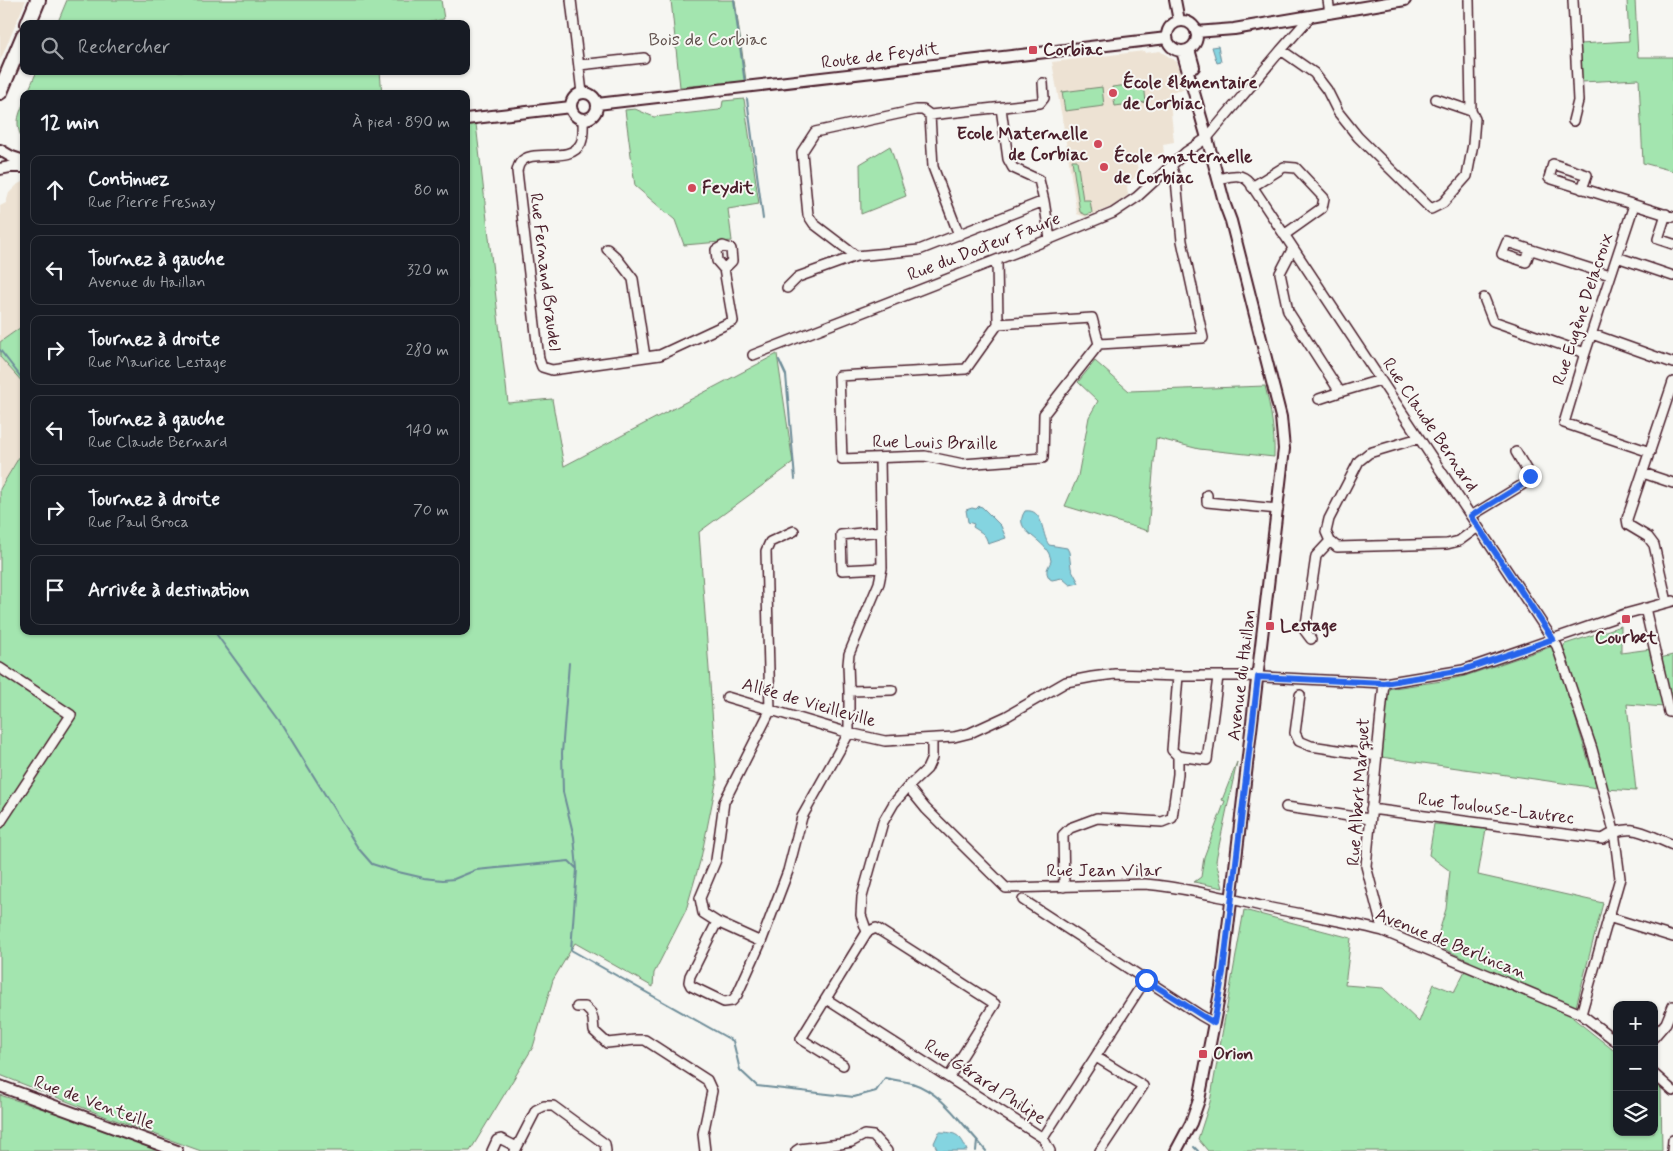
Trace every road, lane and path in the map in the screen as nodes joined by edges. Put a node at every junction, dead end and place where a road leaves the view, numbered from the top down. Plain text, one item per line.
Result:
1 (38, 0) edge
2 (571, 0) edge
3 (1175, 0) edge
4 (1328, 0) edge
5 (1405, 0) edge
6 (1468, 0) edge
7 (1573, 0) edge
8 (1330, 13) junction
9 (1311, 16) junction
10 (30, 20) edge
11 (1179, 21) junction
12 (1196, 32) junction
13 (1167, 38) junction
14 (20, 44) edge
15 (1186, 50) junction
16 (1281, 50) junction
17 (644, 58) dead end
18 (579, 65) junction
19 (1043, 83) dead end
20 (0, 92) edge
21 (582, 93) junction
22 (1436, 100) dead end
23 (597, 104) junction
24 (571, 107) junction
25 (1002, 108) junction
26 (1472, 111) junction
27 (930, 115) junction
28 (470, 119) edge
29 (583, 119) junction
30 (1573, 121) dead end
31 (1210, 136) junction
32 (0, 150) edge
33 (20, 160) edge
34 (1171, 165) junction
35 (20, 167) edge
36 (0, 169) edge
37 (1221, 179) junction
38 (1252, 187) junction
39 (1582, 189) dead end
40 (1044, 201) junction
41 (1634, 204) junction
42 (1669, 216) edge
43 (959, 235) junction
44 (1284, 235) junction
45 (1050, 239) junction
46 (1673, 244) edge
47 (607, 248) dead end
48 (1293, 248) junction
49 (1530, 250) dead end
50 (856, 256) junction
51 (1617, 257) junction
52 (997, 260) junction
53 (724, 269) dead end
54 (1610, 275) junction
55 (1673, 276) edge
56 (787, 288) dead end
57 (1484, 298) dead end
58 (998, 324) junction
59 (1592, 334) junction
60 (1100, 344) junction
61 (1585, 353) junction
62 (753, 355) dead end
63 (644, 357) junction
64 (1673, 363) edge
65 (1380, 380) junction
66 (1672, 387) edge
67 (1340, 392) junction
68 (1319, 399) dead end
69 (1419, 438) junction
70 (1516, 452) dead end
71 (1650, 452) junction
72 (880, 458) junction
73 (1642, 473) junction
74 (1673, 483) edge
75 (1207, 495) dead end
76 (1278, 509) junction
77 (1471, 516) junction
78 (1478, 527) junction
79 (794, 531) dead end
80 (882, 532) junction
81 (1330, 541) junction
82 (882, 568) junction
83 (1670, 601) edge
84 (1645, 608) junction
85 (1311, 639) dead end
86 (1553, 639) junction
87 (0, 668) edge
88 (1178, 676) junction
89 (1218, 677) junction
90 (1258, 677) junction
91 (1384, 683) junction
92 (892, 690) dead end
93 (849, 691) junction
94 (1300, 694) dead end
95 (727, 697) dead end
96 (770, 711) junction
97 (1673, 712) edge
98 (849, 733) junction
99 (932, 739) junction
100 (1178, 756) junction
101 (1377, 756) junction
102 (908, 787) junction
103 (1286, 807) dead end
104 (1371, 809) junction
105 (1370, 819) junction
106 (0, 823) edge
107 (1614, 831) junction
108 (1673, 844) edge
109 (1064, 887) junction
110 (1232, 899) junction
111 (1023, 900) dead end
112 (1608, 917) junction
113 (717, 922) junction
114 (1383, 931) junction
115 (867, 932) junction
116 (1673, 937) edge
117 (761, 942) junction
118 (1146, 980) junction
119 (826, 999) junction
120 (1673, 1006) edge
121 (576, 1007) dead end
122 (1581, 1014) junction
123 (1214, 1023) junction
124 (1658, 1032) edge
125 (1613, 1039) edge
126 (1096, 1057) junction
127 (843, 1065) dead end
128 (949, 1077) junction
129 (1658, 1078) edge
130 (0, 1086) edge
131 (1673, 1091) edge
132 (1043, 1138) junction
133 (1673, 1140) edge
134 (516, 1149) edge
135 (177, 1151) edge
136 (492, 1151) edge
137 (606, 1151) edge
138 (705, 1151) edge
139 (796, 1151) edge
140 (887, 1151) edge
141 (1050, 1151) edge
142 (1100, 1151) edge
143 (1176, 1151) edge
144 (1672, 1151) edge

1 - 10 main road
2 - 18 street
3 - 11 street
4 - 8 street
5 - 8 street
6 - 26 street
7 - 30 street
8 - 9 street
9 - 12 street
9 - 16 street, Rue du Docteur Faure
11 - 12 street
11 - 13 street
12 - 15 street
13 - 15 street
13 - 23 street, Route de Feydit
14 - 20 main road
15 - 31 street, Avenue du Haillan
16 - 26 street
16 - 31 street, Rue du Docteur Faure
17 - 18 street
18 - 21 street
19 - 25 street
21 - 23 street
21 - 24 street
22 - 26 street
23 - 29 street
24 - 28 street
24 - 29 street
25 - 27 street
25 - 40 street
27 - 43 street
27 - 50 street
29 - 63 street, Rue Fernand Braudel
31 - 34 street, Rue du Docteur Faure
31 - 37 street, Avenue du Haillan
32 - 33 street
34 - 45 street, Rue du Docteur Faure
34 - 60 street
35 - 36 street
37 - 38 street, Rue Claude Bernard
37 - 76 street, Avenue du Haillan
38 - 44 street, Rue Claude Bernard
38 - 44 street
39 - 41 street
40 - 43 street
40 - 45 street
41 - 42 street
41 - 51 street, Rue Eugène Delacroix
42 - 46 street
43 - 50 street
44 - 48 street, Rue Claude Bernard
45 - 52 street, Rue du Docteur Faure
47 - 63 street
48 - 65 street, Rue Claude Bernard
48 - 67 street
49 - 54 street
50 - 56 street
51 - 54 street, Rue Eugène Delacroix
51 - 55 street
52 - 58 street
52 - 62 street, Rue du Docteur Faure
53 - 63 street, Rue Fernand Braudel
54 - 59 street, Rue Eugène Delacroix
57 - 61 street
58 - 60 street
58 - 72 street, Rue Louis Braille
59 - 61 street, Rue Eugène Delacroix
59 - 64 street
60 - 72 street, Rue Louis Braille
61 - 71 street, Rue Eugène Delacroix
65 - 67 street
65 - 69 street, Rue Claude Bernard
66 - 71 street
67 - 68 street
69 - 77 street, Rue Claude Bernard
69 - 81 street
70 - 77 street
71 - 73 street
72 - 80 street
73 - 74 street
73 - 83 street
75 - 76 street
76 - 90 street, Avenue du Haillan
77 - 78 street, Rue Claude Bernard
78 - 81 street
78 - 86 street, Rue Claude Bernard
79 - 96 street
80 - 82 street
80 - 82 street
81 - 85 street
82 - 93 street
83 - 84 street, Allée de Vieilleville
84 - 86 street, Allée de Vieilleville
84 - 97 street
86 - 91 street, Allée de Vieilleville
86 - 107 street, Rue Claude Bernard
87 - 106 street
88 - 89 street, Allée de Vieilleville
88 - 99 street, Allée de Vieilleville
88 - 100 street
89 - 90 street, Allée de Vieilleville
89 - 100 street
90 - 91 street, Allée de Vieilleville
90 - 110 street, Avenue du Haillan
91 - 101 street, Rue Albert Marquet
92 - 93 street
93 - 98 street
94 - 101 street
95 - 96 street, Allée de Vieilleville
96 - 98 street, Allée de Vieilleville
96 - 113 street
98 - 99 street, Allée de Vieilleville
98 - 117 street
99 - 102 street
100 - 109 street
101 - 104 street, Rue Albert Marquet
102 - 109 street, Rue Jean Vilar
102 - 115 street
103 - 105 street
104 - 105 street, Rue Albert Marquet
104 - 107 street, Rue Toulouse-Lautrec
105 - 114 street, Rue Albert Marquet
107 - 108 street, Rue Toulouse-Lautrec
107 - 112 street, Rue Claude Bernard
109 - 110 street, Rue Jean Vilar
110 - 114 street, Avenue de Berlincan
110 - 123 street, Avenue du Haillan
111 - 118 street
112 - 116 street
112 - 122 street, Rue Claude Bernard
113 - 117 street
113 - 117 street
114 - 122 street, Avenue de Berlincan
115 - 119 street
115 - 128 street
118 - 123 street
118 - 126 street, Rue Gérard Philipe
119 - 127 street
119 - 128 street, Rue Gérard Philipe
120 - 124 street
121 - 138 street
122 - 125 street, Avenue de Berlincan
123 - 143 street, Avenue du Haillan
126 - 132 street, Rue Gérard Philipe
126 - 142 street
128 - 132 street, Rue Gérard Philipe
129 - 131 street
130 - 135 street, Rue de Venteille
132 - 141 street
133 - 144 street
134 - 136 street
134 - 137 street
139 - 140 street

